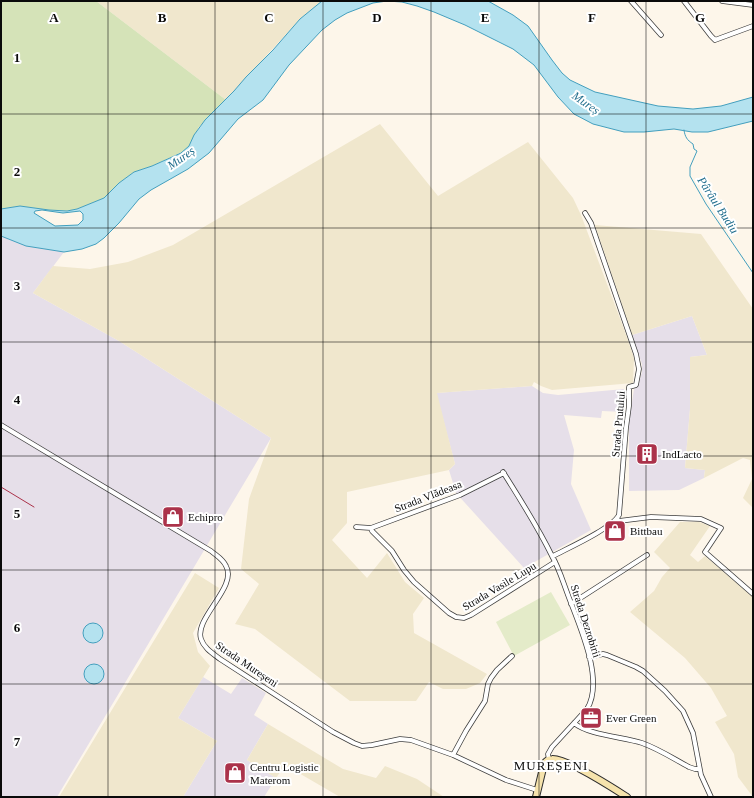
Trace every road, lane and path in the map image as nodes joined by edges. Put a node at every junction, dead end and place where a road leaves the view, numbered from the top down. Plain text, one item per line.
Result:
1 (631, 1) edge
2 (691, 1) edge
3 (722, 1) edge
4 (684, 2) edge
5 (753, 5) edge
6 (753, 26) edge
7 (661, 35) dead end
8 (585, 213) dead end
9 (1, 424) edge
10 (504, 472) joint
11 (617, 519) junction
12 (356, 527) dead end
13 (371, 528) junction
14 (647, 555) dead end
15 (553, 556) junction
16 (555, 562) junction
17 (753, 594) edge
18 (571, 604) junction
19 (512, 656) dead end
20 (589, 657) junction
21 (574, 723) junction
22 (454, 755) junction
23 (548, 760) junction
24 (699, 769) junction
25 (537, 794) edge
26 (627, 797) edge
27 (711, 797) edge

1 - 7 street
2 - 4 street
3 - 5 street
4 - 6 street
8 - 11 street, Strada Prutului
9 - 22 street, Strada Mureșeni
10 - 13 street, Strada Vlădeasa
10 - 15 street, Strada Dezrobirii
11 - 15 street
11 - 17 street
12 - 13 street, Strada Vlădeasa
13 - 16 street, Strada Vasile Lupu
14 - 18 street
15 - 16 street, Strada Dezrobirii
16 - 18 street, Strada Dezrobirii
18 - 20 street, Strada Dezrobirii
19 - 22 street
20 - 21 street, Strada Dezrobirii
20 - 24 street
21 - 23 street, Strada Dezrobirii
21 - 24 street
22 - 25 street, Strada Mureșeni
23 - 25 main road, Strada Dezrobirii
23 - 26 main road
24 - 27 street

